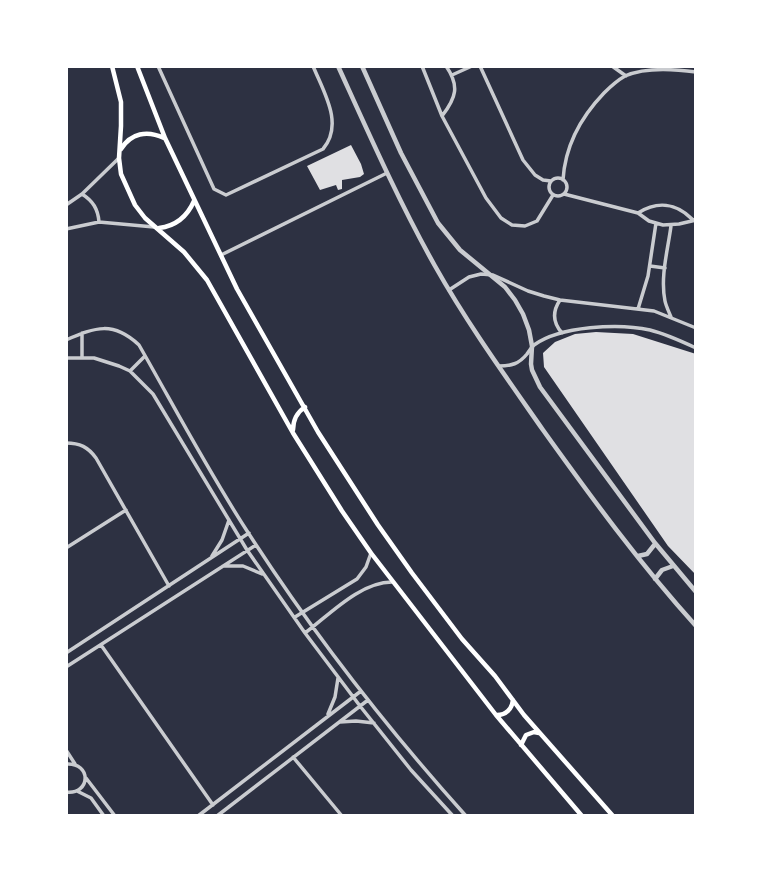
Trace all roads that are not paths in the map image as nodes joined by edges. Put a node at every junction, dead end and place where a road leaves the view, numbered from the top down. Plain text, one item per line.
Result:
1 (112, 66) edge
2 (137, 66) edge
3 (158, 66) edge
4 (313, 66) edge
5 (338, 66) edge
6 (362, 66) edge
7 (422, 66) edge
8 (446, 66) edge
9 (472, 66) edge
10 (480, 66) edge
11 (612, 66) edge
12 (695, 72) edge
13 (452, 75) junction
14 (626, 76) junction
15 (442, 116) junction
16 (165, 138) junction
17 (119, 151) junction
18 (119, 158) junction
19 (387, 173) junction
20 (563, 180) junction
21 (551, 181) junction
22 (82, 194) junction
23 (564, 194) junction
24 (553, 195) junction
25 (195, 200) junction
26 (66, 205) edge
27 (638, 214) junction
28 (694, 220) edge
29 (99, 222) junction
30 (656, 223) junction
31 (671, 225) junction
32 (158, 228) junction
33 (66, 229) edge
34 (221, 255) junction
35 (650, 266) junction
36 (666, 268) junction
37 (492, 275) junction
38 (449, 290) junction
39 (560, 300) junction
40 (638, 309) junction
41 (671, 317) junction
42 (695, 328) edge
43 (82, 333) junction
44 (562, 333) junction
45 (66, 340) edge
46 (532, 346) junction
47 (695, 348) edge
48 (145, 356) junction
49 (82, 357) junction
50 (66, 358) edge
51 (499, 366) junction
52 (130, 371) junction
53 (304, 407) junction
54 (293, 433) junction
55 (66, 443) edge
56 (126, 510) junction
57 (229, 520) junction
58 (248, 533) junction
59 (240, 539) junction
60 (655, 543) junction
61 (256, 544) junction
62 (66, 548) edge
63 (247, 551) junction
64 (371, 553) junction
65 (637, 556) junction
66 (211, 558) junction
67 (221, 566) junction
68 (673, 566) junction
69 (264, 575) junction
70 (655, 579) junction
71 (394, 582) junction
72 (169, 586) junction
73 (695, 592) edge
74 (303, 612) junction
75 (294, 617) junction
76 (314, 626) junction
77 (695, 626) edge
78 (304, 632) junction
79 (101, 645) junction
80 (66, 653) edge
81 (66, 667) edge
82 (338, 676) junction
83 (361, 691) junction
84 (353, 697) junction
85 (368, 700) junction
86 (513, 700) junction
87 (360, 706) junction
88 (496, 715) junction
89 (327, 717) junction
90 (338, 722) junction
91 (374, 723) junction
92 (543, 735) junction
93 (521, 745) junction
94 (66, 750) edge
95 (293, 757) junction
96 (66, 764) edge
97 (75, 764) junction
98 (85, 777) junction
99 (248, 777) junction
100 (256, 786) junction
101 (66, 792) edge
102 (77, 792) junction
103 (213, 805) junction
104 (341, 815) edge
105 (104, 816) edge
106 (115, 816) edge
107 (198, 816) edge
108 (218, 816) edge
109 (453, 816) edge
110 (466, 816) edge
111 (582, 816) edge
112 (613, 816) edge

1 - 17 main road
2 - 16 main road
3 - 4 street
5 - 19 street
6 - 37 street
7 - 15 street
8 - 13 street
9 - 13 street
10 - 21 street
11 - 14 street
12 - 14 street
13 - 15 street
14 - 20 street
15 - 24 street
16 - 17 main road
16 - 25 main road
17 - 18 main road
18 - 22 street
18 - 32 main road
19 - 34 street
19 - 38 street
20 - 21 street
20 - 23 street
21 - 24 street
22 - 26 street
22 - 29 street
23 - 24 street
23 - 27 street
25 - 32 main road
25 - 34 main road
27 - 28 street
27 - 30 street
28 - 31 street
29 - 32 street
29 - 33 street
30 - 31 street
30 - 35 street
31 - 36 street
32 - 54 main road
34 - 53 main road
35 - 36 street
35 - 40 street
36 - 41 street
37 - 38 street
37 - 39 street
37 - 46 street
38 - 51 street
39 - 40 street
39 - 44 street
40 - 41 street
41 - 42 street
43 - 45 street
43 - 48 street
43 - 49 street
44 - 46 street
44 - 47 street
46 - 51 street
46 - 60 street
48 - 52 street
48 - 58 street
49 - 50 street
49 - 52 street
51 - 65 street
52 - 57 street
53 - 54 main road
53 - 86 main road
54 - 64 main road
55 - 56 street
56 - 62 street
56 - 72 street
57 - 59 street
57 - 66 street
58 - 59 street
58 - 61 street
59 - 63 street
59 - 66 street
60 - 65 street
60 - 68 street
61 - 63 street
61 - 74 street
63 - 67 street
63 - 69 street
64 - 71 main road
64 - 74 street
65 - 70 street
66 - 72 street
67 - 69 street
67 - 79 street
68 - 70 street
68 - 73 street
69 - 75 street
70 - 77 street
71 - 76 street
71 - 88 main road
72 - 80 street
74 - 75 street
74 - 76 street
75 - 78 street
76 - 78 street
76 - 83 street
78 - 82 street
79 - 81 street
79 - 103 street
82 - 84 street
82 - 89 street
83 - 84 street
83 - 85 street
84 - 87 street
84 - 89 street
85 - 87 street
85 - 110 street
86 - 88 main road
86 - 92 main road
87 - 90 street
87 - 91 street
88 - 93 main road
89 - 99 street
90 - 91 street
90 - 95 street
91 - 109 street
92 - 93 main road
92 - 112 main road
93 - 111 main road
94 - 97 street
95 - 100 street
95 - 104 street
96 - 97 street
97 - 98 street
98 - 102 street
98 - 106 street
99 - 100 street
99 - 103 street
100 - 108 street
101 - 102 street
102 - 105 street
103 - 107 street

